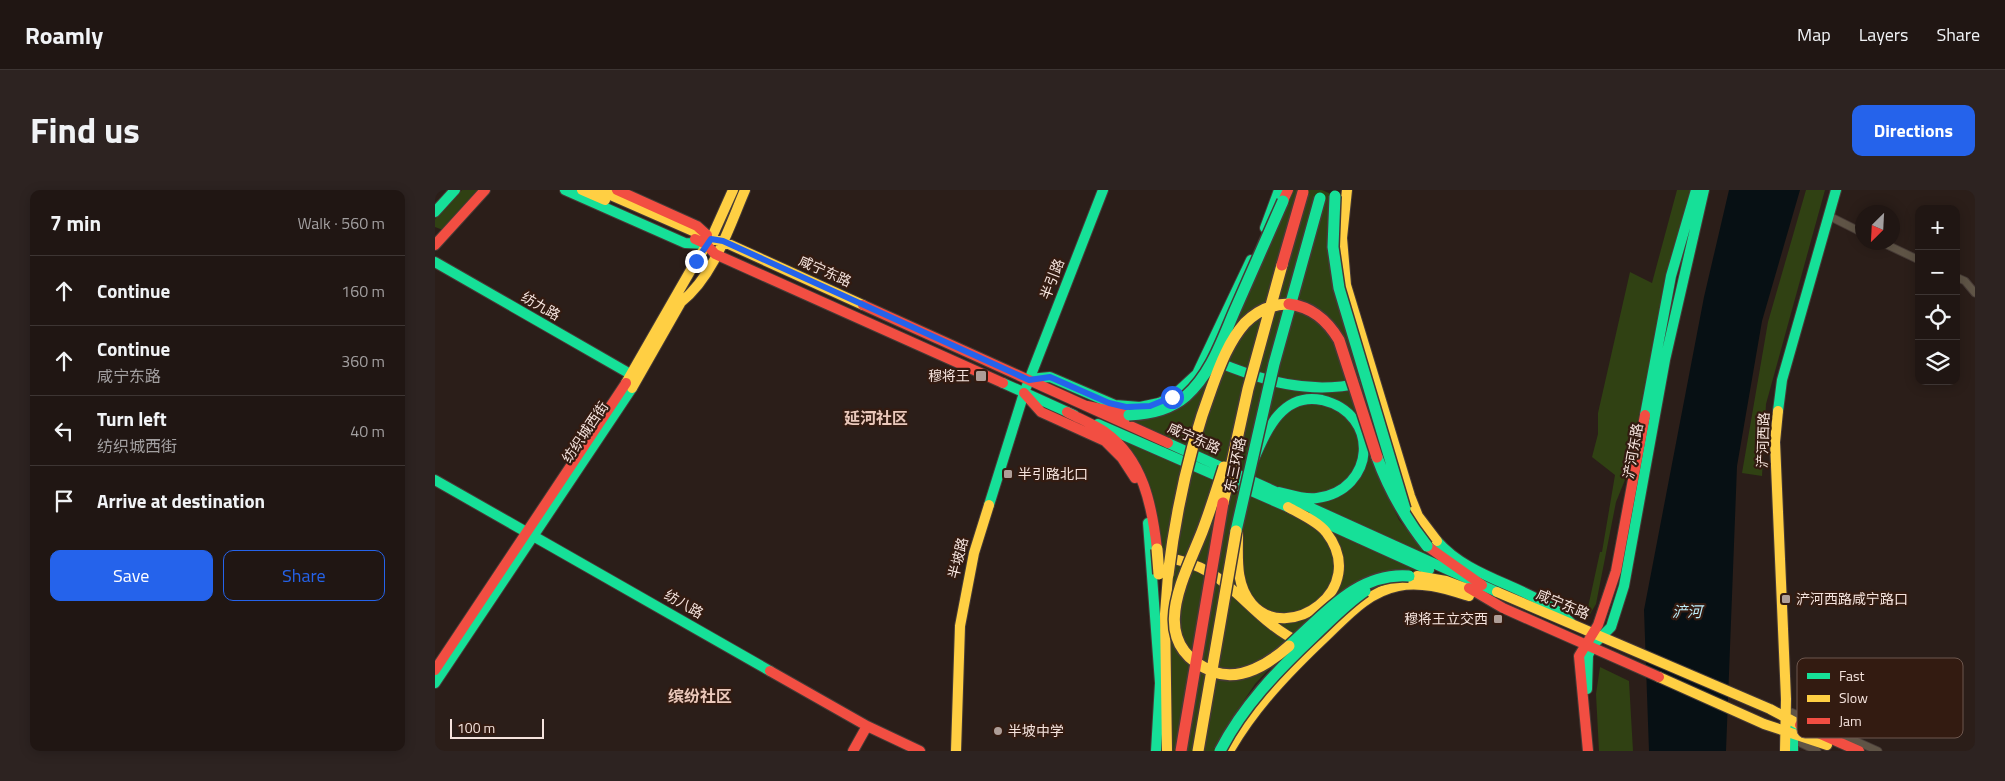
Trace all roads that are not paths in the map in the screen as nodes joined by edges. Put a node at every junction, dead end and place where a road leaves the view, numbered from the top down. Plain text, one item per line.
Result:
1 (455, 190) edge
2 (485, 190) edge
3 (565, 190) edge
4 (582, 190) edge
5 (599, 190) edge
6 (617, 190) edge
7 (733, 190) edge
8 (745, 190) edge
9 (1103, 190) edge
10 (1347, 190) edge
11 (1696, 190) edge
12 (1704, 190) edge
13 (1836, 190) edge
14 (1303, 191) edge
15 (1335, 193) edge
16 (1283, 194) edge
17 (1321, 194) edge
18 (435, 212) edge
19 (1829, 216) junction
20 (1855, 229) edge
21 (713, 241) junction
22 (435, 245) edge
23 (1898, 250) edge
24 (715, 254) junction
25 (1915, 258) edge
26 (435, 262) edge
27 (1960, 279) edge
28 (1975, 293) edge
29 (1206, 357) junction
30 (632, 375) junction
31 (1029, 380) junction
32 (1374, 380) junction
33 (1024, 393) junction
34 (1087, 406) junction
35 (1067, 412) junction
36 (1243, 415) junction
37 (1249, 470) junction
38 (435, 480) edge
39 (1279, 492) junction
40 (1287, 507) junction
41 (1238, 519) junction
42 (530, 534) junction
43 (1394, 543) junction
44 (1431, 550) junction
45 (1154, 553) junction
46 (1447, 562) junction
47 (1164, 574) junction
48 (1413, 576) junction
49 (1478, 583) junction
50 (1495, 604) junction
51 (1597, 635) junction
52 (1588, 646) junction
53 (1313, 648) junction
54 (435, 670) edge
55 (435, 683) edge
56 (867, 726) junction
57 (1790, 730) edge
58 (1800, 738) edge
59 (1809, 738) edge
60 (1816, 738) edge
61 (1824, 738) edge
62 (853, 751) edge
63 (920, 751) edge
64 (956, 751) edge
65 (1156, 751) edge
66 (1167, 751) edge
67 (1181, 751) edge
68 (1198, 751) edge
69 (1221, 751) edge
70 (1229, 751) edge
71 (1588, 751) edge
72 (1785, 751) edge
73 (1817, 751) edge
74 (1840, 751) edge
75 (1859, 751) edge
76 (1878, 751) edge

1 - 18 main road
2 - 22 main road
3 - 21 main road
4 - 21 main road, 咸宁东路
5 - 21 main road, 咸宁东路
6 - 21 main road
7 - 21 main road, 纺织城西街
8 - 21 main road, 纺织城西街
9 - 31 main road, 半引路
10 - 32 main road
11 - 51 main road, 浐河东路
12 - 51 main road, 浐河东路
13 - 19 main road, 浐河西路
14 - 36 main road, 东三环路, bridge
15 - 44 main road, bridge
16 - 29 main road
16 - 34 main road, bridge
17 - 37 main road, 东三环路, bridge
19 - 20 street
19 - 57 main road, 浐河西路
21 - 24 main road, 纺织城西街
21 - 30 main road, 纺织城西街
21 - 31 main road, 咸宁东路
23 - 25 street
24 - 33 main road, 咸宁东路
24 - 42 main road, 纺织城西街
26 - 30 main road, 纺九路
27 - 28 street
29 - 31 main road
29 - 32 main road
30 - 42 main road, 纺织城西街
31 - 33 main road, 半坡路
31 - 34 main road, 咸宁东路
32 - 49 main road
33 - 35 main road, 咸宁东路
33 - 45 main road
33 - 64 main road, 半坡路
34 - 39 main road, 咸宁东路
35 - 40 main road, 咸宁东路
35 - 45 main road
36 - 48 main road, bridge
36 - 67 main road, 东三环路, bridge
37 - 39 main road, bridge
37 - 41 main road, 东三环路, bridge
38 - 42 main road, 纺八路
39 - 43 main road, 咸宁东路
40 - 41 main road, bridge
40 - 49 main road, 咸宁东路
41 - 68 main road, 东三环路, bridge
42 - 54 main road, 纺织城西街
42 - 55 main road, 纺织城西街
42 - 56 main road, 纺八路
43 - 46 main road
43 - 49 main road, 咸宁东路
44 - 46 main road
44 - 47 main road, bridge
45 - 47 main road, bridge
45 - 53 main road
45 - 65 main road
46 - 49 main road
47 - 66 main road
48 - 49 main road
48 - 69 main road, bridge
49 - 50 main road, 咸宁东路
49 - 51 main road, 咸宁东路
50 - 52 main road, 咸宁东路
50 - 53 main road
51 - 52 main road, 浐河东路
51 - 57 main road, 咸宁东路
52 - 57 main road, 咸宁东路
52 - 71 main road, 浐河东路
53 - 70 main road
56 - 62 main road
56 - 63 main road, 纺八路
57 - 72 main road, 浐河西路
58 - 73 street
59 - 74 main road, 咸宁东路
60 - 75 main road, 咸宁东路
61 - 76 street

